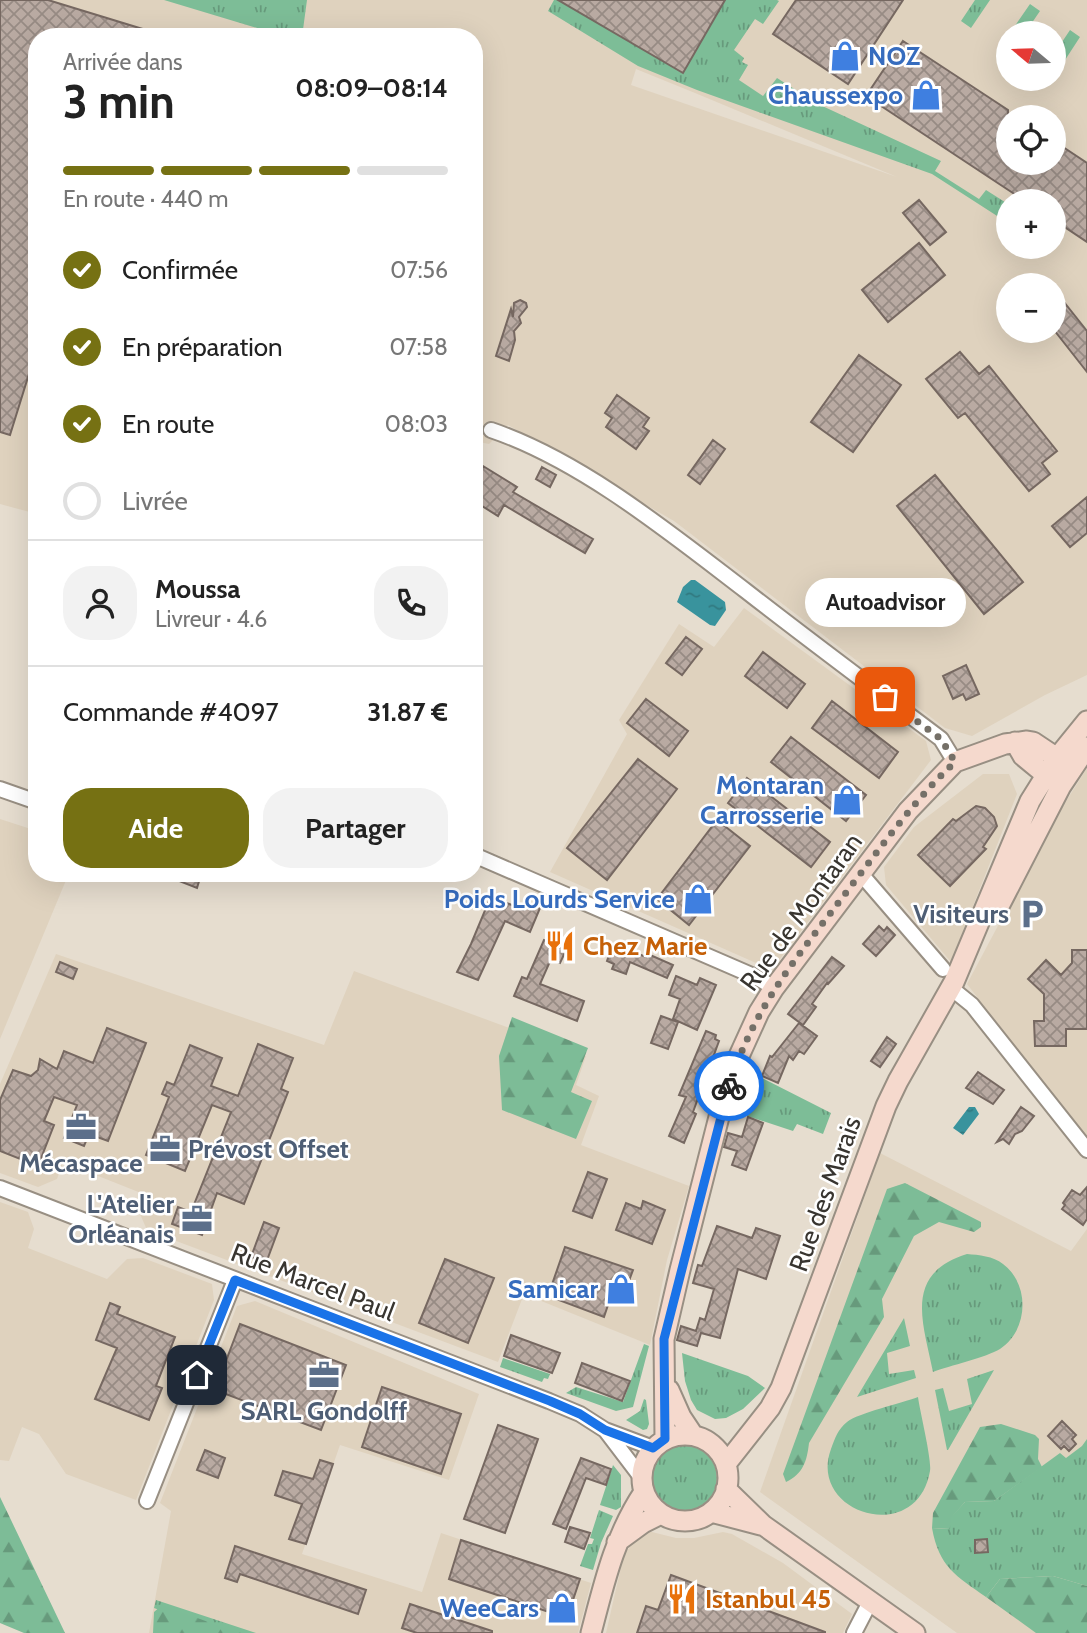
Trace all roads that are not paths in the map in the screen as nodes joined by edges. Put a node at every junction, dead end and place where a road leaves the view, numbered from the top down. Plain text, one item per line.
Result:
1 (491, 430) dead end
2 (1087, 721) edge
3 (1015, 741) junction
4 (1087, 747) edge
5 (1057, 758) junction
6 (955, 762) junction
7 (1046, 775) junction
8 (0, 789) edge
9 (28, 799) edge
10 (483, 859) edge
11 (860, 874) junction
12 (949, 980) junction
13 (774, 988) junction
14 (1087, 1150) edge
15 (0, 1188) edge
16 (235, 1280) junction
17 (665, 1380) junction
18 (753, 1428) junction
19 (605, 1430) junction
20 (701, 1438) junction
21 (659, 1443) junction
22 (726, 1464) junction
23 (642, 1484) junction
24 (726, 1489) junction
25 (147, 1502) dead end
26 (711, 1512) junction
27 (661, 1514) junction
28 (762, 1525) junction
29 (616, 1543) junction
30 (870, 1602) junction
31 (592, 1633) edge
32 (854, 1633) edge
33 (915, 1633) edge

1 - 6 street
2 - 5 street
3 - 5 street
3 - 6 street, Rue de Montaran
3 - 7 street
4 - 12 street, Rue des Marais
5 - 7 street
6 - 11 street, Rue de Montaran
7 - 12 street, Rue des Marais
8 - 9 street
10 - 13 street
11 - 12 street
11 - 13 street, Rue de Montaran
12 - 14 street
12 - 18 street, Rue des Marais
13 - 17 street, Rue de Montaran
15 - 16 street, Rue Marcel Paul
16 - 19 street, Rue Marcel Paul
16 - 25 street
17 - 20 street, Rue de Montaran
17 - 21 street, Rue de Montaran
18 - 20 street
18 - 22 street, Rue des Marais
19 - 21 street, Rue Marcel Paul
19 - 23 street, Rue Marcel Paul
20 - 21 street
20 - 22 street, Rue de Montaran
21 - 23 street, Rue de Montaran
22 - 24 street
23 - 27 street
23 - 29 street, Rue de Montaran
24 - 26 street
24 - 28 street
26 - 27 street
26 - 28 street
27 - 29 street
28 - 30 street
29 - 31 street, Rue de Montaran
30 - 32 street
30 - 33 street

